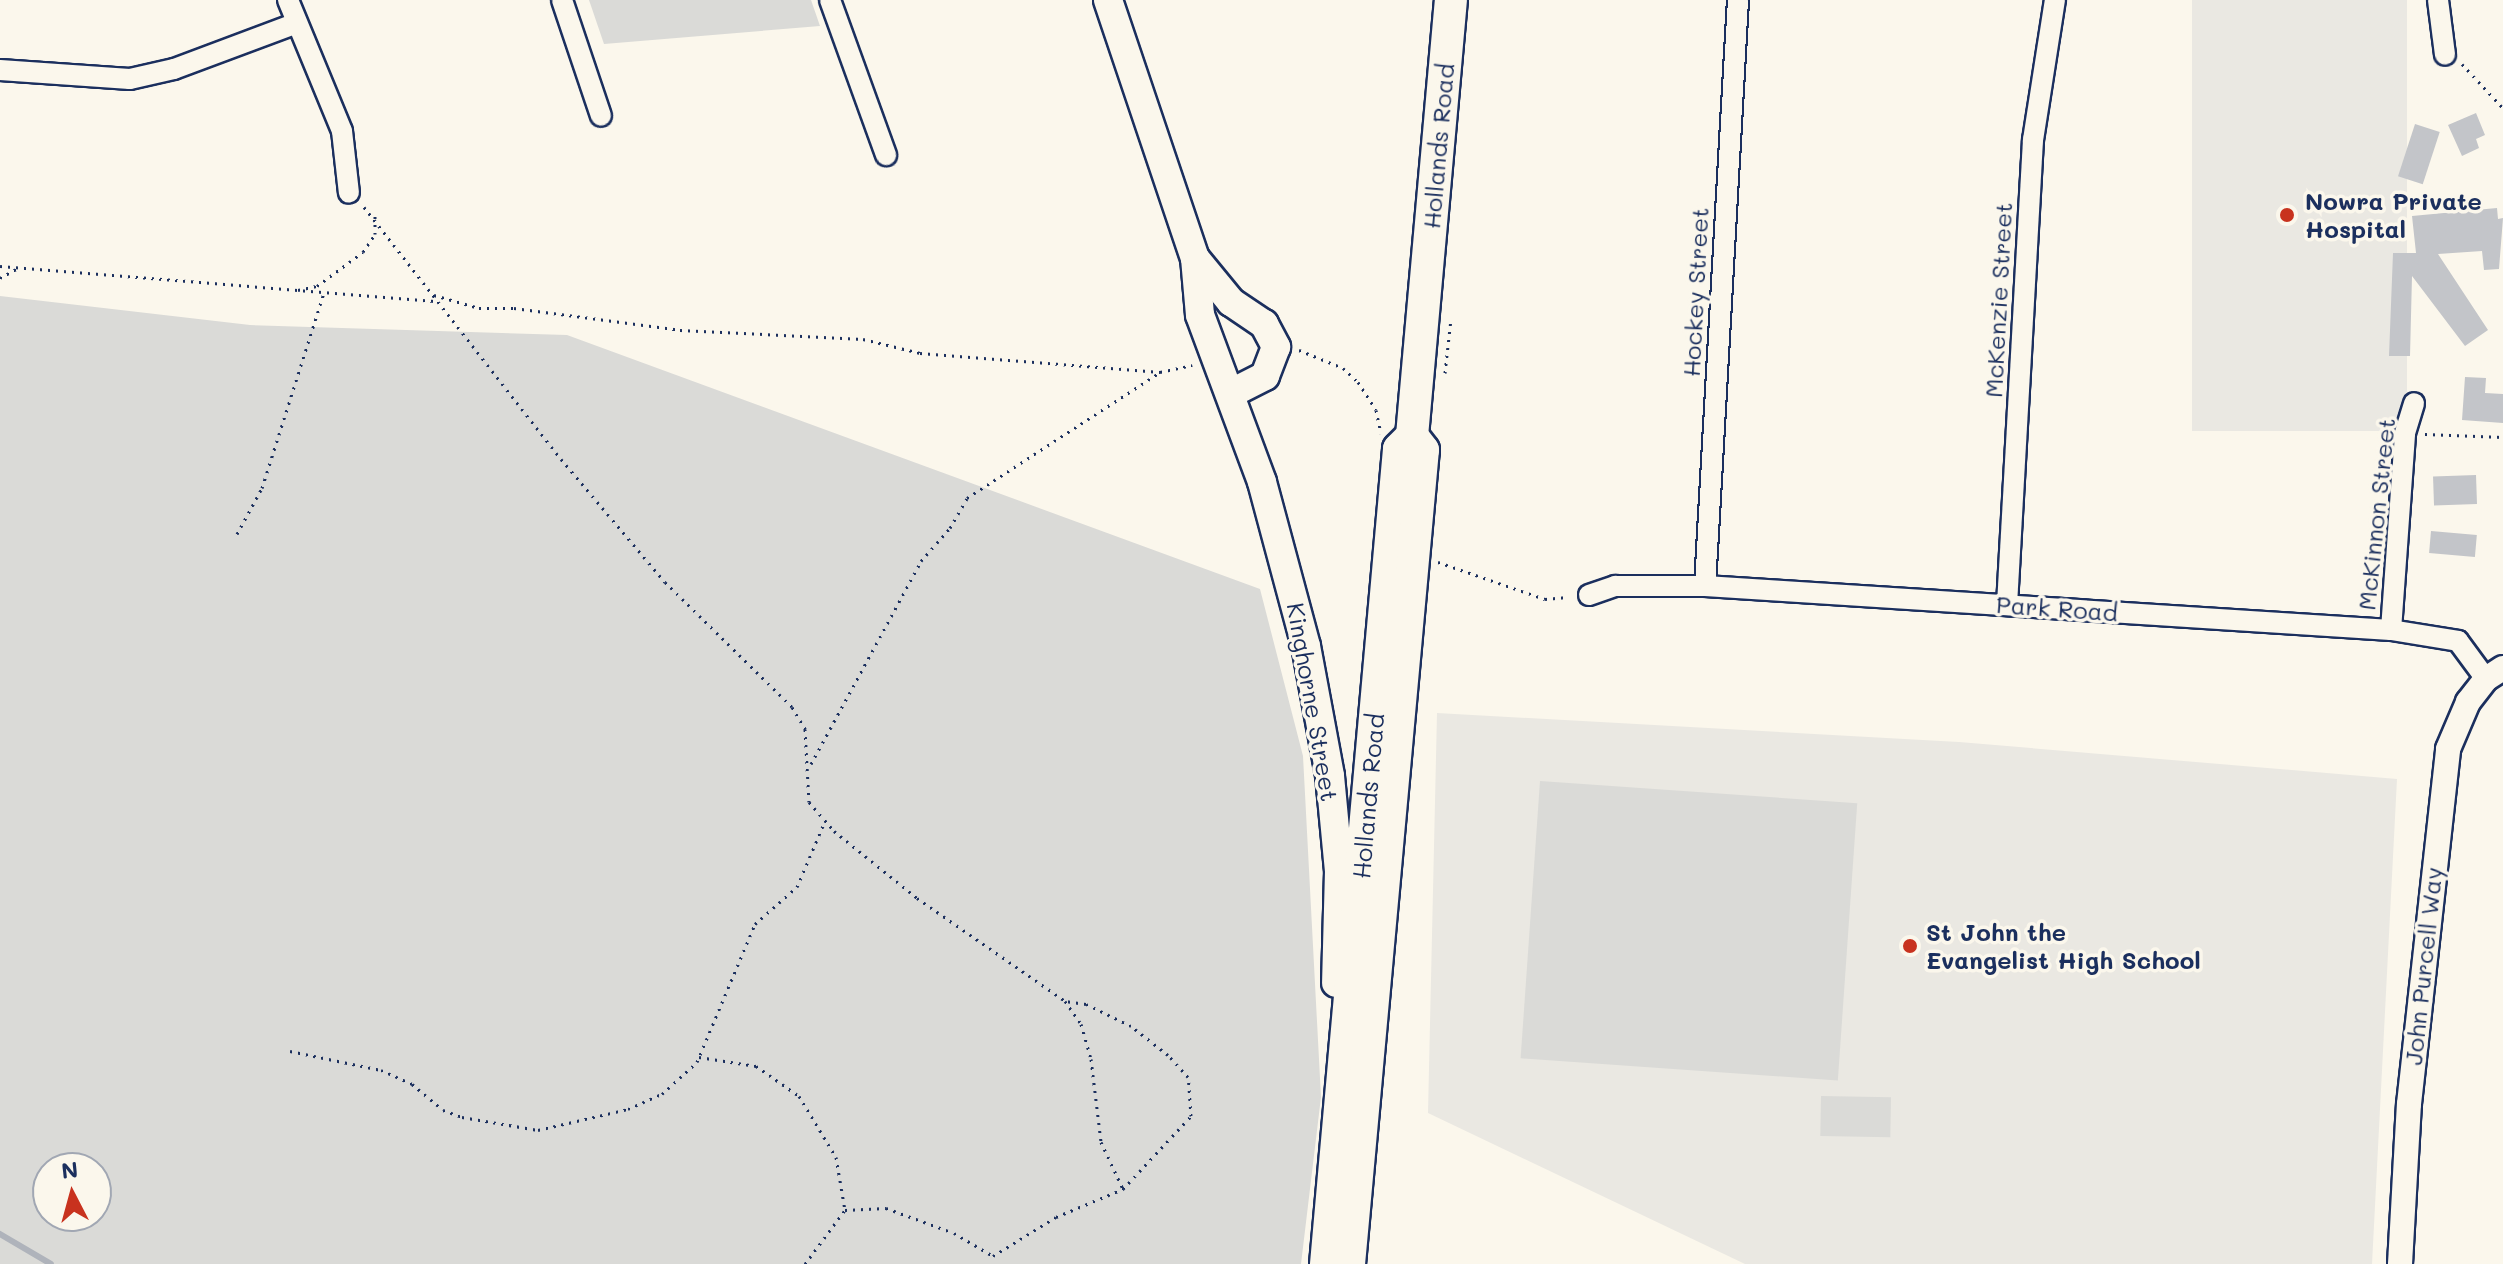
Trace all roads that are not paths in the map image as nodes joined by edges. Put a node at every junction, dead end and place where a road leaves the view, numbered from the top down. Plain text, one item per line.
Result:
1 (288, 0) edge
2 (562, 0) edge
3 (830, 0) edge
4 (1108, 0) edge
5 (1451, 0) edge
6 (1738, 0) edge
7 (2055, 0) edge
8 (2438, 0) edge
9 (297, 23) junction
10 (2445, 55) road end
11 (0, 70) edge
12 (601, 116) dead end
13 (886, 155) dead end
14 (349, 193) road end
15 (1195, 258) junction
16 (1232, 393) junction
17 (2414, 403) dead end
18 (1705, 586) junction
19 (1589, 595) road end
20 (2007, 605) junction
21 (2391, 630) junction
22 (2494, 674) edge
23 (1348, 1151) junction
24 (1326, 1264) edge
25 (1349, 1264) edge
26 (2400, 1264) edge

1 - 9 street
2 - 12 street
3 - 13 street
4 - 15 main road, Kinghorne Street
5 - 23 highway, Hollands Road
6 - 18 street, Hockey Street
7 - 20 street, McKenzie Street
8 - 10 street
9 - 11 street
9 - 14 street
15 - 16 main road, Kinghorne Street
15 - 16 main road, Kinghorne Street
16 - 23 main road, Kinghorne Street
17 - 21 street, McKinnon Street
18 - 19 street, Park Road
18 - 20 street, Park Road
20 - 21 street, Park Road
21 - 22 street, Park Road
22 - 26 street, John Purcell Way
23 - 24 highway
23 - 25 highway

